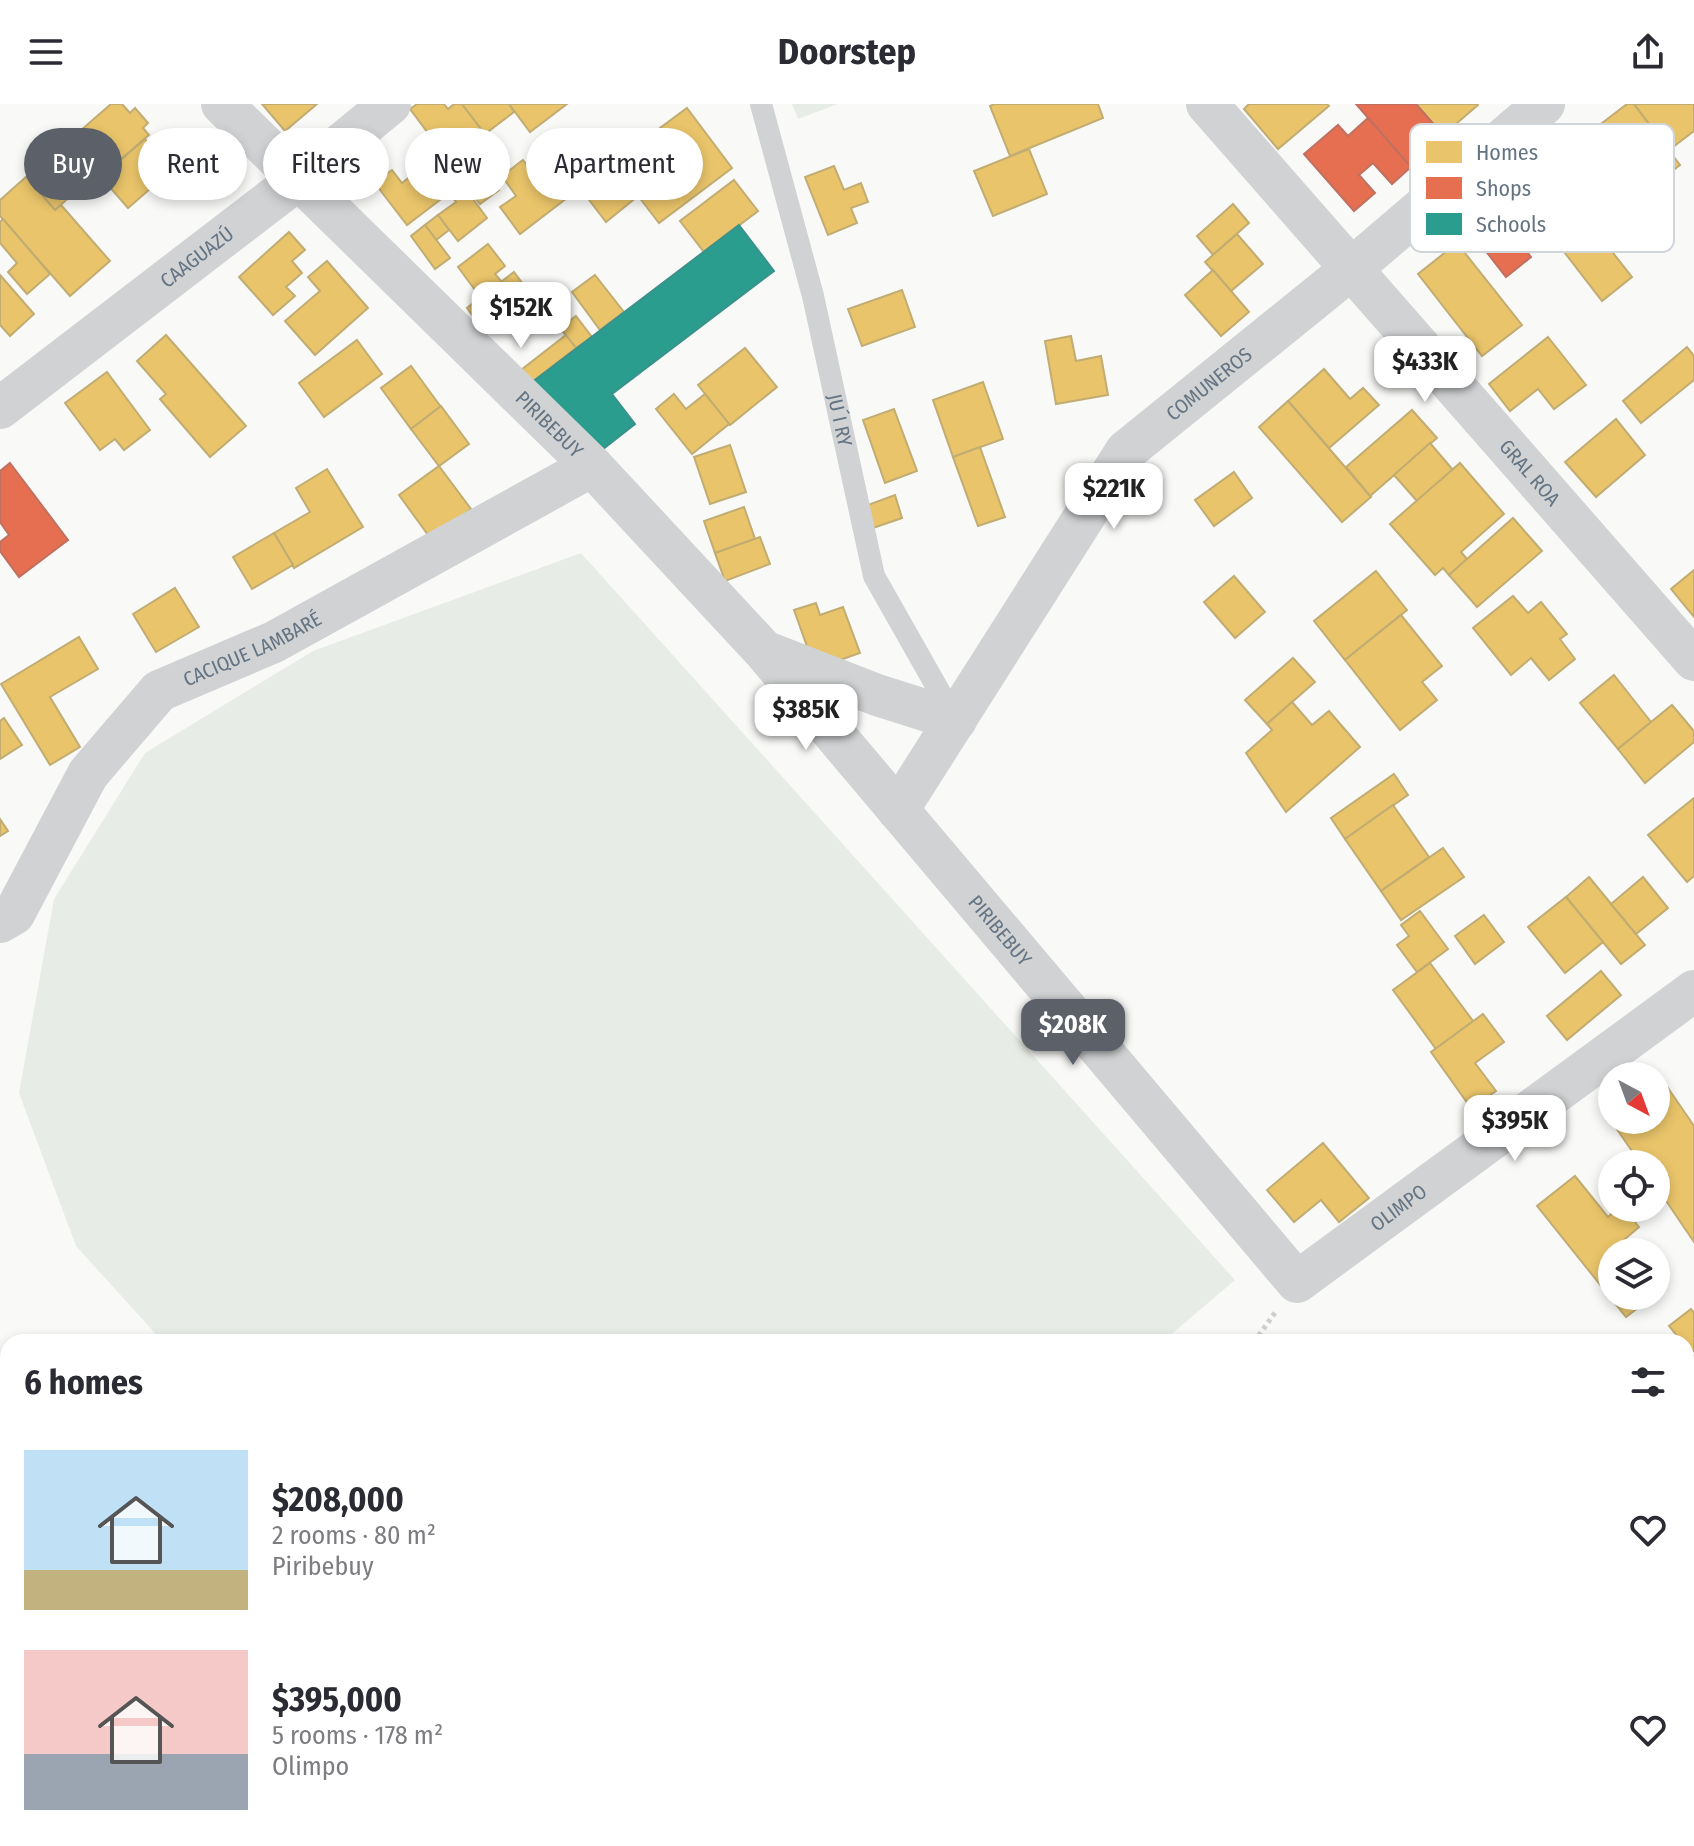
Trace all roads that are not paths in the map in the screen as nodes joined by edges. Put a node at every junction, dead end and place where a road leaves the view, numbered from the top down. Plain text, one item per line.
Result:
1 (222, 104) edge
2 (390, 104) edge
3 (761, 104) edge
4 (1207, 104) edge
5 (1544, 104) edge
6 (1521, 124) edge
7 (361, 128) edge
8 (263, 143) edge
9 (271, 200) edge
10 (322, 200) edge
11 (1410, 219) edge
12 (1350, 270) junction
13 (0, 408) edge
14 (592, 466) junction
15 (764, 651) junction
16 (1694, 660) edge
17 (956, 720) junction
18 (898, 810) junction
19 (0, 922) edge
20 (1694, 991) edge
21 (1297, 1282) joint

1 - 8 street, PIRIBEBUY
2 - 7 street, CAAGUAZÚ
3 - 17 lane, JU´I RY
4 - 12 street, GRAL ROA
5 - 6 street, COMUNEROS
9 - 13 street, CAAGUAZÚ
10 - 14 street, PIRIBEBUY
11 - 12 street, COMUNEROS
12 - 16 street, GRAL ROA
12 - 17 street, COMUNEROS
14 - 15 street, PIRIBEBUY
14 - 19 street, CACIQUE LAMBARÉ
15 - 17 street, PIRIBEBUY
15 - 18 street, PIRIBEBUY
17 - 18 street, COMUNEROS
18 - 21 street, PIRIBEBUY
20 - 21 street, OLIMPO

